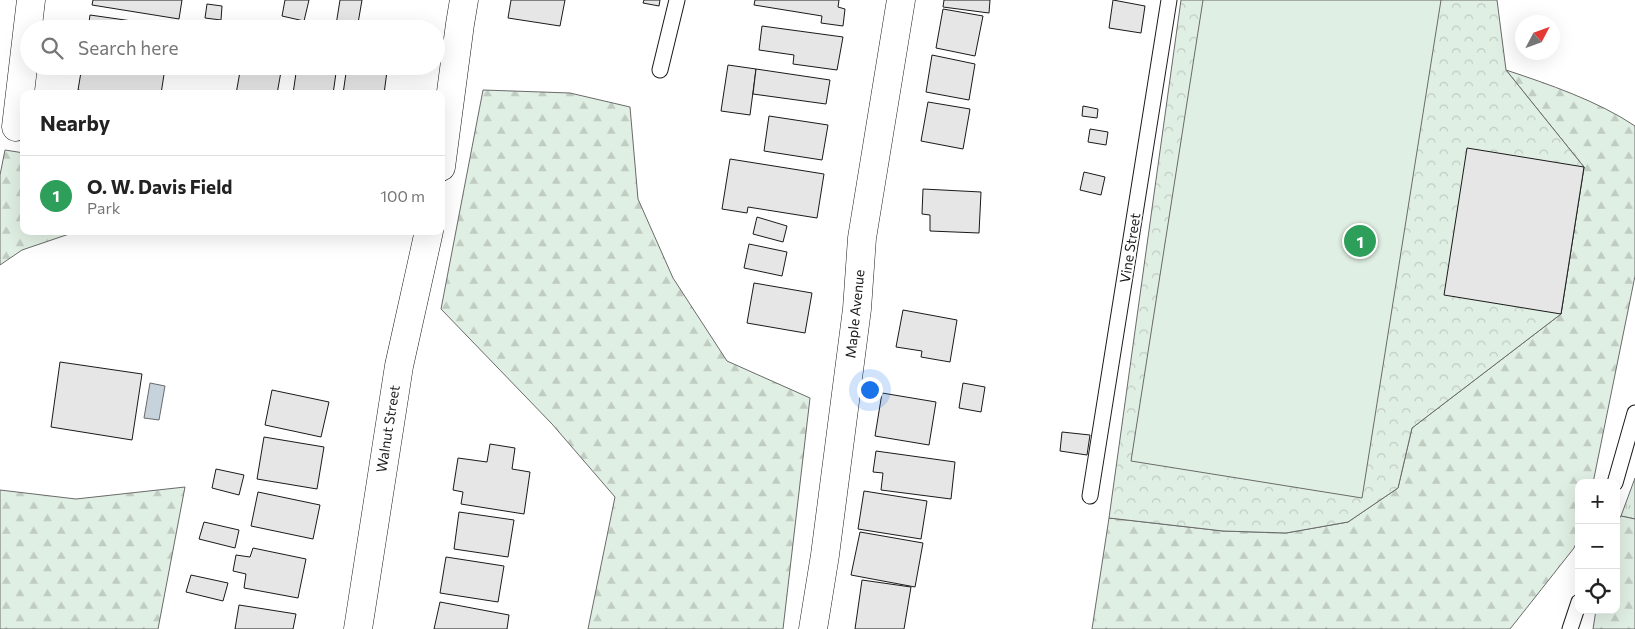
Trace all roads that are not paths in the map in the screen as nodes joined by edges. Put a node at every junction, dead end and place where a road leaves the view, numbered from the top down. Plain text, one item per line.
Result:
1 (31, 0) edge
2 (464, 0) edge
3 (677, 0) edge
4 (901, 0) edge
5 (1169, 0) edge
6 (28, 20) edge
7 (660, 70) dead end
8 (20, 75) edge
9 (13, 126) edge
10 (445, 137) edge
11 (428, 235) edge
12 (1635, 413) edge
13 (1616, 479) edge
14 (1090, 496) dead end
15 (1575, 614) edge
16 (358, 629) edge
17 (812, 629) edge
18 (1570, 629) edge

1 - 6 street
2 - 10 street
3 - 7 lane
4 - 17 street, Maple Avenue
5 - 14 lane, Vine Street
8 - 9 street
11 - 16 street, Walnut Street
12 - 13 lane
15 - 18 lane

